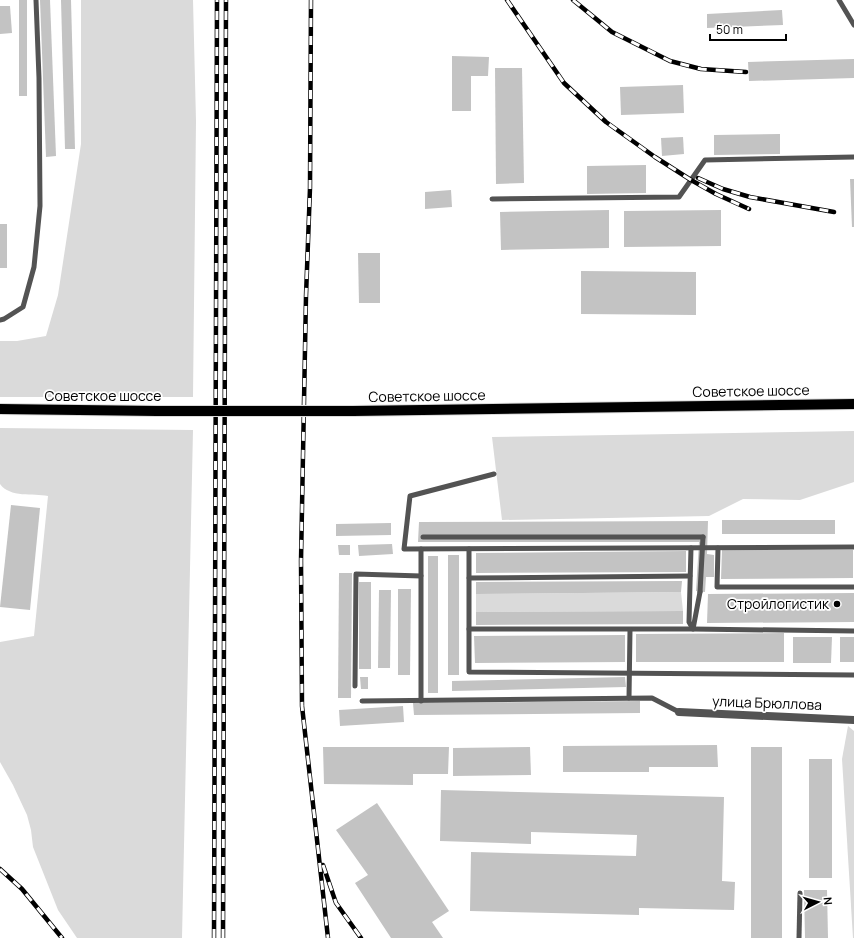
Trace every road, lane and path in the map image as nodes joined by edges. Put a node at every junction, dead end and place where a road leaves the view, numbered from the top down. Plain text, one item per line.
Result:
1 (36, 0) edge
2 (839, 0) edge
3 (854, 25) edge
4 (854, 157) edge
5 (492, 199) dead end
6 (0, 320) edge
7 (854, 404) edge
8 (0, 409) edge
9 (494, 474) dead end
10 (423, 538) dead end
11 (854, 547) edge
12 (691, 548) junction
13 (718, 548) junction
14 (421, 549) junction
15 (469, 549) junction
16 (421, 576) junction
17 (690, 576) junction
18 (469, 578) junction
19 (854, 587) edge
20 (469, 629) junction
21 (693, 629) junction
22 (630, 630) junction
23 (854, 631) edge
24 (630, 673) junction
25 (854, 675) edge
26 (355, 686) dead end
27 (629, 698) junction
28 (421, 700) junction
29 (362, 701) dead end
30 (679, 712) joint
31 (854, 720) edge
32 (800, 893) dead end
33 (799, 938) edge

1 - 6 lane
2 - 3 lane
4 - 5 lane
7 - 8 main road, Советское шоссе, bridge
9 - 14 lane
10 - 21 lane, bridge
11 - 13 lane
12 - 13 lane
12 - 15 lane
12 - 17 lane
13 - 19 lane
14 - 15 lane
14 - 16 lane
15 - 18 lane
16 - 26 lane
16 - 28 lane
17 - 18 lane
17 - 21 lane
18 - 20 lane
20 - 22 lane
20 - 24 lane
21 - 22 lane
21 - 23 lane
22 - 24 lane
24 - 25 lane
24 - 27 lane
27 - 28 lane
27 - 30 lane
28 - 29 lane
30 - 31 street, улица Брюллова
32 - 33 lane

